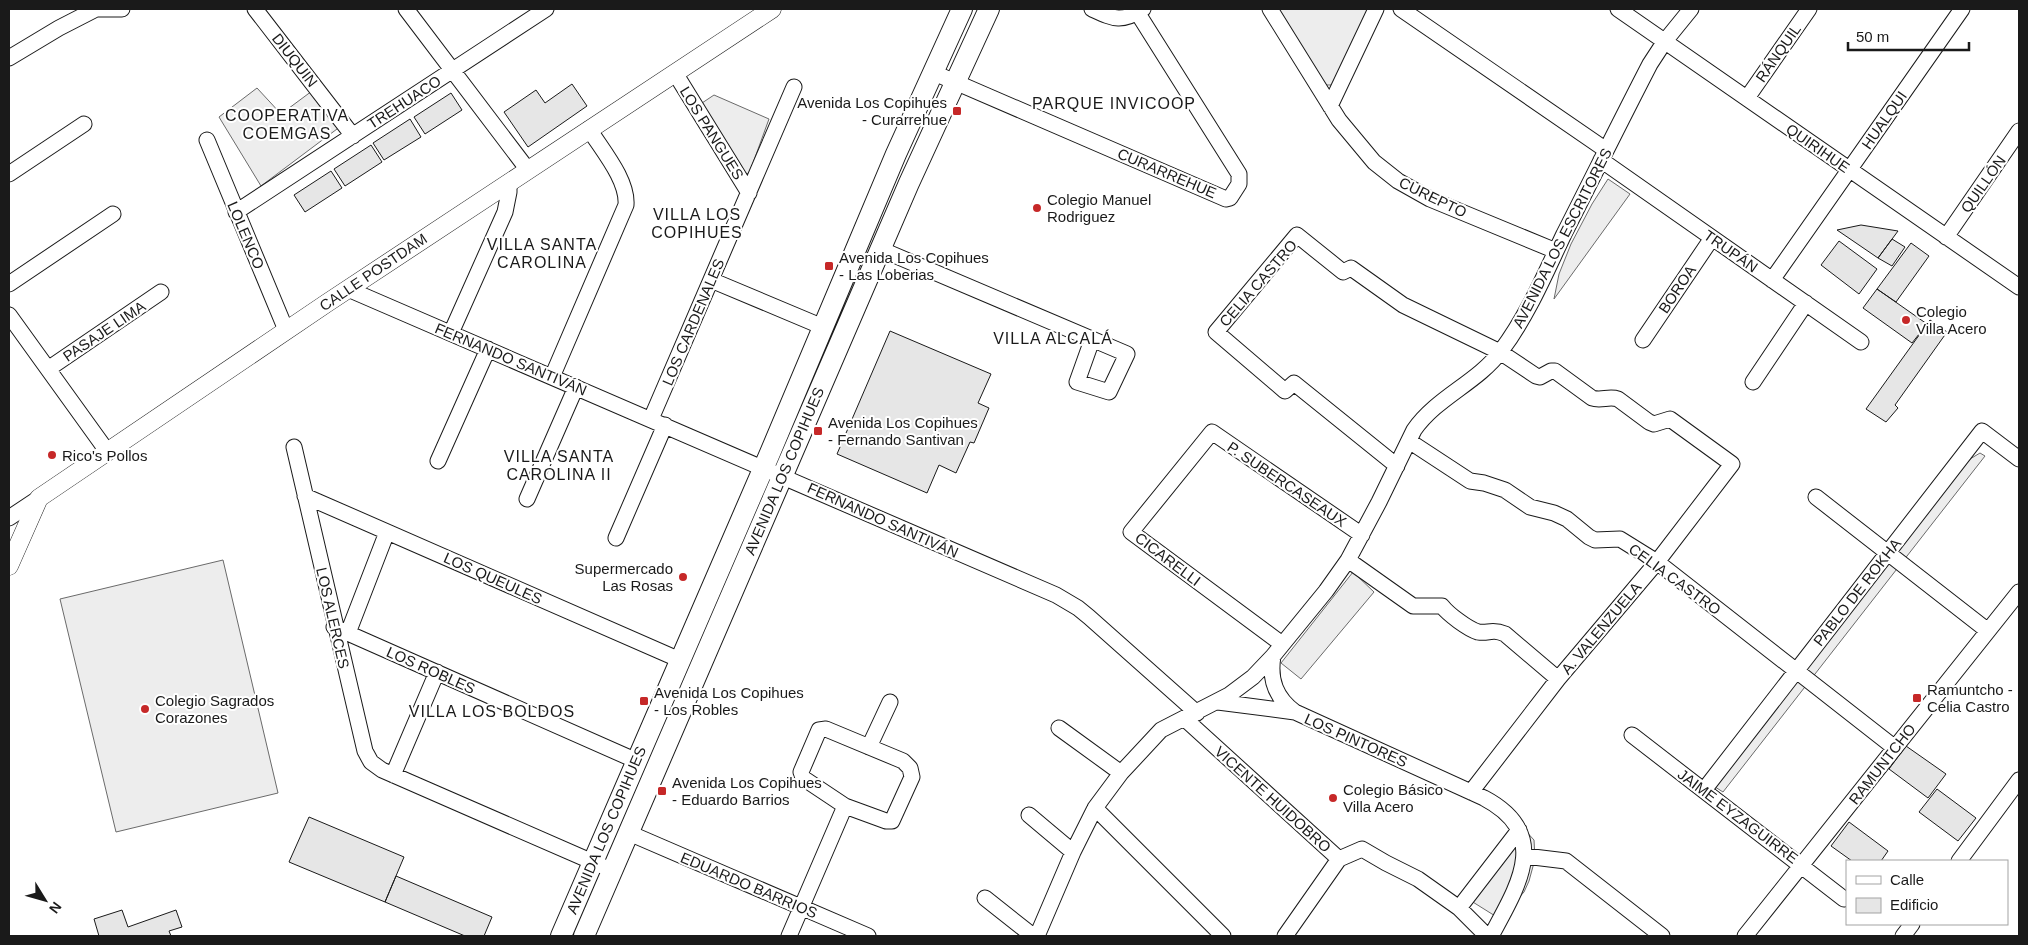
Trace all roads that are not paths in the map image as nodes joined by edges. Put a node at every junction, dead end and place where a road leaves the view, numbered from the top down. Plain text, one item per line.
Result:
1 (122, 9) edge
2 (255, 9) edge
3 (406, 9) edge
4 (546, 9) edge
5 (772, 9) edge
6 (962, 9) edge
7 (989, 9) edge
8 (1092, 9) edge
9 (1270, 9) edge
10 (1376, 9) edge
11 (1401, 9) edge
12 (1618, 9) edge
13 (1691, 9) edge
14 (1809, 9) edge
15 (1962, 9) edge
16 (1140, 11) edge
17 (1665, 42) junction
18 (9, 58) edge
19 (453, 71) junction
20 (932, 72) junction
21 (675, 73) junction
22 (954, 82) junction
23 (794, 87) dead end
24 (1746, 98) junction
25 (1330, 106) junction
26 (84, 124) dead end
27 (589, 129) junction
28 (2019, 131) edge
29 (353, 136) junction
30 (206, 140) dead end
31 (1604, 155) junction
32 (528, 170) junction
33 (1850, 170) junction
34 (9, 174) edge
35 (509, 182) junction
36 (749, 193) junction
37 (236, 212) junction
38 (113, 214) dead end
39 (1946, 237) junction
40 (1712, 238) junction
41 (880, 249) junction
42 (1556, 251) junction
43 (711, 280) junction
44 (1772, 280) junction
45 (9, 284) edge
46 (2019, 287) edge
47 (348, 289) junction
48 (161, 292) dead end
49 (1806, 303) junction
50 (9, 315) edge
51 (823, 327) junction
52 (286, 330) junction
53 (451, 333) junction
54 (1092, 340) dead end
55 (1643, 340) dead end
56 (1861, 342) dead end
57 (488, 349) junction
58 (1500, 352) junction
59 (48, 370) junction
60 (552, 377) junction
61 (1752, 382) dead end
62 (576, 387) junction
63 (651, 419) junction
64 (666, 426) junction
65 (1212, 432) joint
66 (1409, 440) junction
67 (294, 447) dead end
68 (107, 452) junction
69 (2019, 459) edge
70 (438, 461) dead end
71 (1397, 466) junction
72 (763, 468) junction
73 (782, 476) junction
74 (305, 496) junction
75 (1816, 497) dead end
76 (39, 498) junction
77 (527, 499) dead end
78 (9, 518) edge
79 (387, 532) junction
80 (1362, 535) junction
81 (616, 538) dead end
82 (1888, 553) junction
83 (1348, 560) junction
84 (1657, 562) junction
85 (9, 566) edge
86 (2019, 592) edge
87 (341, 630) junction
88 (1988, 631) junction
89 (1277, 650) junction
90 (680, 660) junction
91 (1796, 671) junction
92 (437, 672) junction
93 (1558, 679) junction
94 (890, 702) dead end
95 (1218, 702) junction
96 (1295, 712) junction
97 (1191, 716) junction
98 (1059, 728) dead end
99 (1632, 735) dead end
100 (869, 747) junction
101 (1895, 748) junction
102 (636, 761) junction
103 (1120, 773) junction
104 (393, 775) junction
105 (2019, 780) edge
106 (1704, 790) junction
107 (1471, 792) junction
108 (845, 806) junction
109 (1095, 808) junction
110 (1029, 815) dead end
111 (1519, 830) junction
112 (629, 833) junction
113 (1073, 852) junction
114 (1525, 856) junction
115 (1339, 859) junction
116 (1960, 860) edge
117 (593, 862) junction
118 (1802, 865) junction
119 (613, 871) junction
120 (985, 898) dead end
121 (1844, 899) dead end
122 (801, 908) junction
123 (1459, 908) junction
124 (1911, 925) edge
125 (560, 936) edge
126 (584, 936) edge
127 (789, 936) edge
128 (868, 936) edge
129 (1035, 936) edge
130 (1223, 936) edge
131 (1285, 936) edge
132 (1487, 936) edge
133 (1491, 936) edge
134 (1662, 936) edge
135 (1745, 936) edge
136 (1903, 936) edge

1 - 18 street
2 - 29 street, DIUQUIN
3 - 19 street
4 - 19 street, TREHUACO
5 - 21 street, CALLE POSTDAM
6 - 20 main road, AVENIDA LOS COPIHUES
7 - 22 main road, AVENIDA LOS COPIHUES
8 - 16 street
9 - 25 street, CUREPTO
10 - 25 street
11 - 31 street, TRUPÁN
12 - 17 street, QUIRIHUE
13 - 17 street, AVENIDA LOS ESCRITORES
14 - 24 street, RÁNQUIL
15 - 33 street, HUALQUI
16 - 22 street, CURARREHUE
17 - 24 street, QUIRIHUE
17 - 31 street, AVENIDA LOS ESCRITORES
19 - 29 street, TREHUACO
19 - 32 street
20 - 22 street, CURARREHUE
20 - 51 main road, AVENIDA LOS COPIHUES
21 - 27 street, CALLE POSTDAM
21 - 36 street, LOS PANGUES
22 - 41 main road, AVENIDA LOS COPIHUES
23 - 36 street, LOS CARDENALES
24 - 33 street, QUIRIHUE
25 - 42 street, CUREPTO
26 - 34 street
27 - 32 street, CALLE POSTDAM
27 - 60 street
28 - 39 street, QUILLÓN
29 - 37 street, TREHUACO
30 - 37 street, LOLENCO
31 - 40 street, TRUPÁN
31 - 42 street, AVENIDA LOS ESCRITORES
32 - 35 street, CALLE POSTDAM
33 - 39 street, QUIRIHUE
33 - 44 street, HUALQUI
35 - 47 street, CALLE POSTDAM
35 - 53 street
36 - 43 street, LOS CARDENALES
37 - 52 street, LOLENCO
38 - 45 street
39 - 46 street, QUIRIHUE
40 - 44 street, TRUPÁN
40 - 55 street, BOROA
41 - 54 street
41 - 73 main road, AVENIDA LOS COPIHUES
42 - 58 street, AVENIDA LOS ESCRITORES
43 - 51 street
43 - 63 street, LOS CARDENALES
44 - 49 street, TRUPÁN
47 - 52 street, CALLE POSTDAM
47 - 53 street, FERNANDO SANTIVÁN
48 - 59 street, PASAJE LIMA
49 - 56 street, TRUPÁN
49 - 61 street
50 - 59 street
51 - 72 main road, AVENIDA LOS COPIHUES
52 - 68 street, CALLE POSTDAM
53 - 57 street, FERNANDO SANTIVÁN
57 - 60 street, FERNANDO SANTIVÁN
57 - 70 street
58 - 66 street, AVENIDA LOS ESCRITORES
58 - 71 street, CELIA CASTRO
58 - 84 street, A. VALENZUELA
59 - 68 street
60 - 62 street, FERNANDO SANTIVÁN
62 - 63 street, FERNANDO SANTIVÁN
62 - 77 street
63 - 64 street, FERNANDO SANTIVÁN
64 - 72 street, FERNANDO SANTIVÁN
64 - 81 street
65 - 80 street, P. SUBERCASEAUX
65 - 89 street, CICARELLI
66 - 71 street, AVENIDA LOS ESCRITORES
66 - 84 street, CELIA CASTRO
67 - 74 street, LOS ALERCES
68 - 76 street, CALLE POSTDAM
69 - 82 street, PABLO DE ROKHA
71 - 80 street, AVENIDA LOS ESCRITORES
72 - 73 street, FERNANDO SANTIVÁN
72 - 90 main road, AVENIDA LOS COPIHUES
73 - 97 street, FERNANDO SANTIVÁN
73 - 112 main road, AVENIDA LOS COPIHUES
74 - 79 street, LOS QUEULES
74 - 87 street, LOS ALERCES
75 - 82 street
76 - 78 street
76 - 85 street
79 - 87 street, LOS ALERCES
79 - 90 street, LOS QUEULES
80 - 83 street, AVENIDA LOS ESCRITORES
82 - 88 street
82 - 91 street, PABLO DE ROKHA
83 - 89 street, AVENIDA LOS ESCRITORES
83 - 93 street
84 - 91 street, CELIA CASTRO
84 - 93 street, A. VALENZUELA
86 - 88 street, RAMUNTCHO
87 - 92 street, LOS ROBLES
87 - 104 street, LOS ALERCES
88 - 101 street, RAMUNTCHO
89 - 95 street, AVENIDA LOS ESCRITORES
89 - 96 street, LOS PINTORES
90 - 102 main road, AVENIDA LOS COPIHUES
91 - 101 street, CELIA CASTRO
91 - 106 street, PABLO DE ROKHA
92 - 102 street, LOS ROBLES
92 - 104 street
93 - 107 street, A. VALENZUELA
94 - 100 street
95 - 96 street, LOS PINTORES
95 - 97 street, AVENIDA LOS ESCRITORES
96 - 107 street, LOS PINTORES
97 - 103 street, AVENIDA LOS ESCRITORES
97 - 115 street, VICENTE HUIDOBRO
98 - 103 street
99 - 106 street, JAIME EYZAGUIRRE
100 - 108 street
100 - 108 street
101 - 118 street, RAMUNTCHO
102 - 117 main road, AVENIDA LOS COPIHUES
103 - 109 street, AVENIDA LOS ESCRITORES
104 - 117 street, LOS ALERCES
105 - 116 street
106 - 118 street, JAIME EYZAGUIRRE
107 - 111 street, LOS PINTORES
108 - 122 street
109 - 113 street, AVENIDA LOS ESCRITORES
109 - 130 street
110 - 113 street
111 - 114 street, LOS PINTORES
111 - 123 street
112 - 119 main road, AVENIDA LOS COPIHUES
112 - 122 street, EDUARDO BARRIOS
113 - 129 street, AVENIDA LOS ESCRITORES
114 - 133 street
114 - 134 street
115 - 123 street, VICENTE HUIDOBRO
115 - 131 street
117 - 119 street, LOS ALERCES
117 - 125 main road, AVENIDA LOS COPIHUES
118 - 121 street, JAIME EYZAGUIRRE
118 - 135 street, RAMUNTCHO
119 - 126 main road, AVENIDA LOS COPIHUES
120 - 129 street
122 - 127 street
122 - 128 street, EDUARDO BARRIOS
123 - 132 street, VICENTE HUIDOBRO
124 - 136 street

